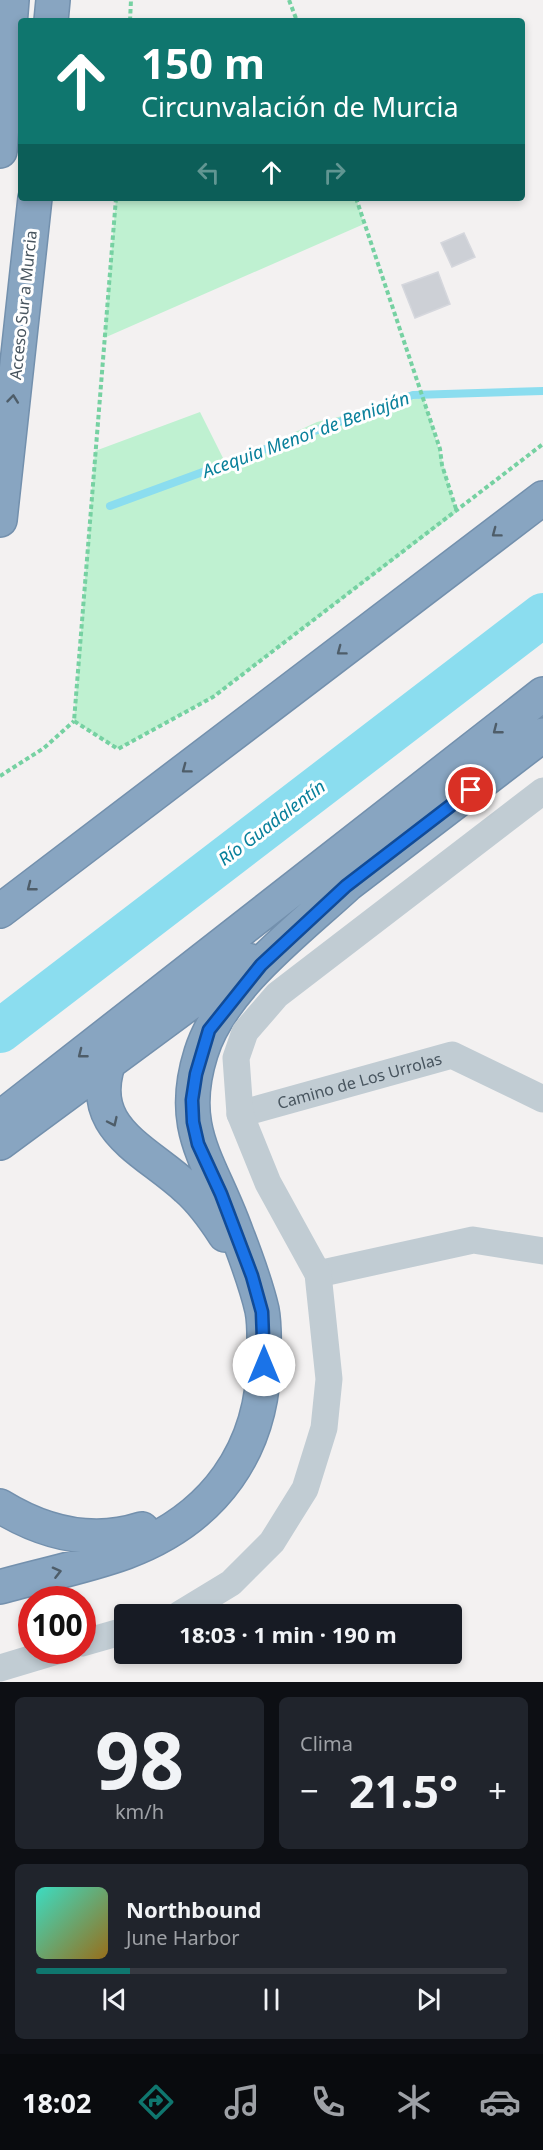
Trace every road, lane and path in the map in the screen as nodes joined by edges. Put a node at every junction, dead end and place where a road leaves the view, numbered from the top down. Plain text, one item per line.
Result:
1 (12, 0) edge
2 (53, 0) edge
3 (132, 0) edge
4 (289, 0) edge
5 (51, 18) edge
6 (130, 18) edge
7 (296, 18) edge
8 (0, 151) edge
9 (35, 201) edge
10 (116, 201) edge
11 (357, 201) edge
12 (543, 444) edge
13 (543, 498) edge
14 (457, 512) junction
15 (0, 520) edge
16 (543, 694) edge
17 (74, 722) junction
18 (543, 735) edge
19 (0, 776) edge
20 (543, 791) edge
21 (336, 874) junction
22 (0, 911) edge
23 (107, 1065) junction
24 (543, 1099) edge
25 (240, 1114) junction
26 (0, 1118) edge
27 (0, 1143) edge
28 (543, 1251) edge
29 (318, 1274) junction
30 (252, 1276) junction
31 (209, 1498) junction
32 (0, 1506) edge
33 (0, 1587) edge
34 (196, 1604) edge
35 (114, 1634) edge
36 (96, 1639) edge
37 (18, 1663) edge
38 (0, 1668) edge

1 - 8 highway
2 - 5 highway
3 - 6 path
4 - 7 path
15 -> 9 highway, Acceso Sur a Murcia
10 - 17 path
11 - 14 path
12 - 14 path
13 -> 22 highway
14 - 17 path
16 -> 21 highway
17 - 19 path
18 - 21 highway
20 - 25 street
21 - 23 highway
21 -> 26 highway
21 - 30 highway
23 - 27 highway
23 -> 30 highway
24 - 25 street, Camino de Los Urrolas
25 - 29 street
28 - 29 street
29 - 34 street
30 - 31 highway
31 - 32 highway
33 -> 31 highway
35 - 36 street
37 - 38 street

